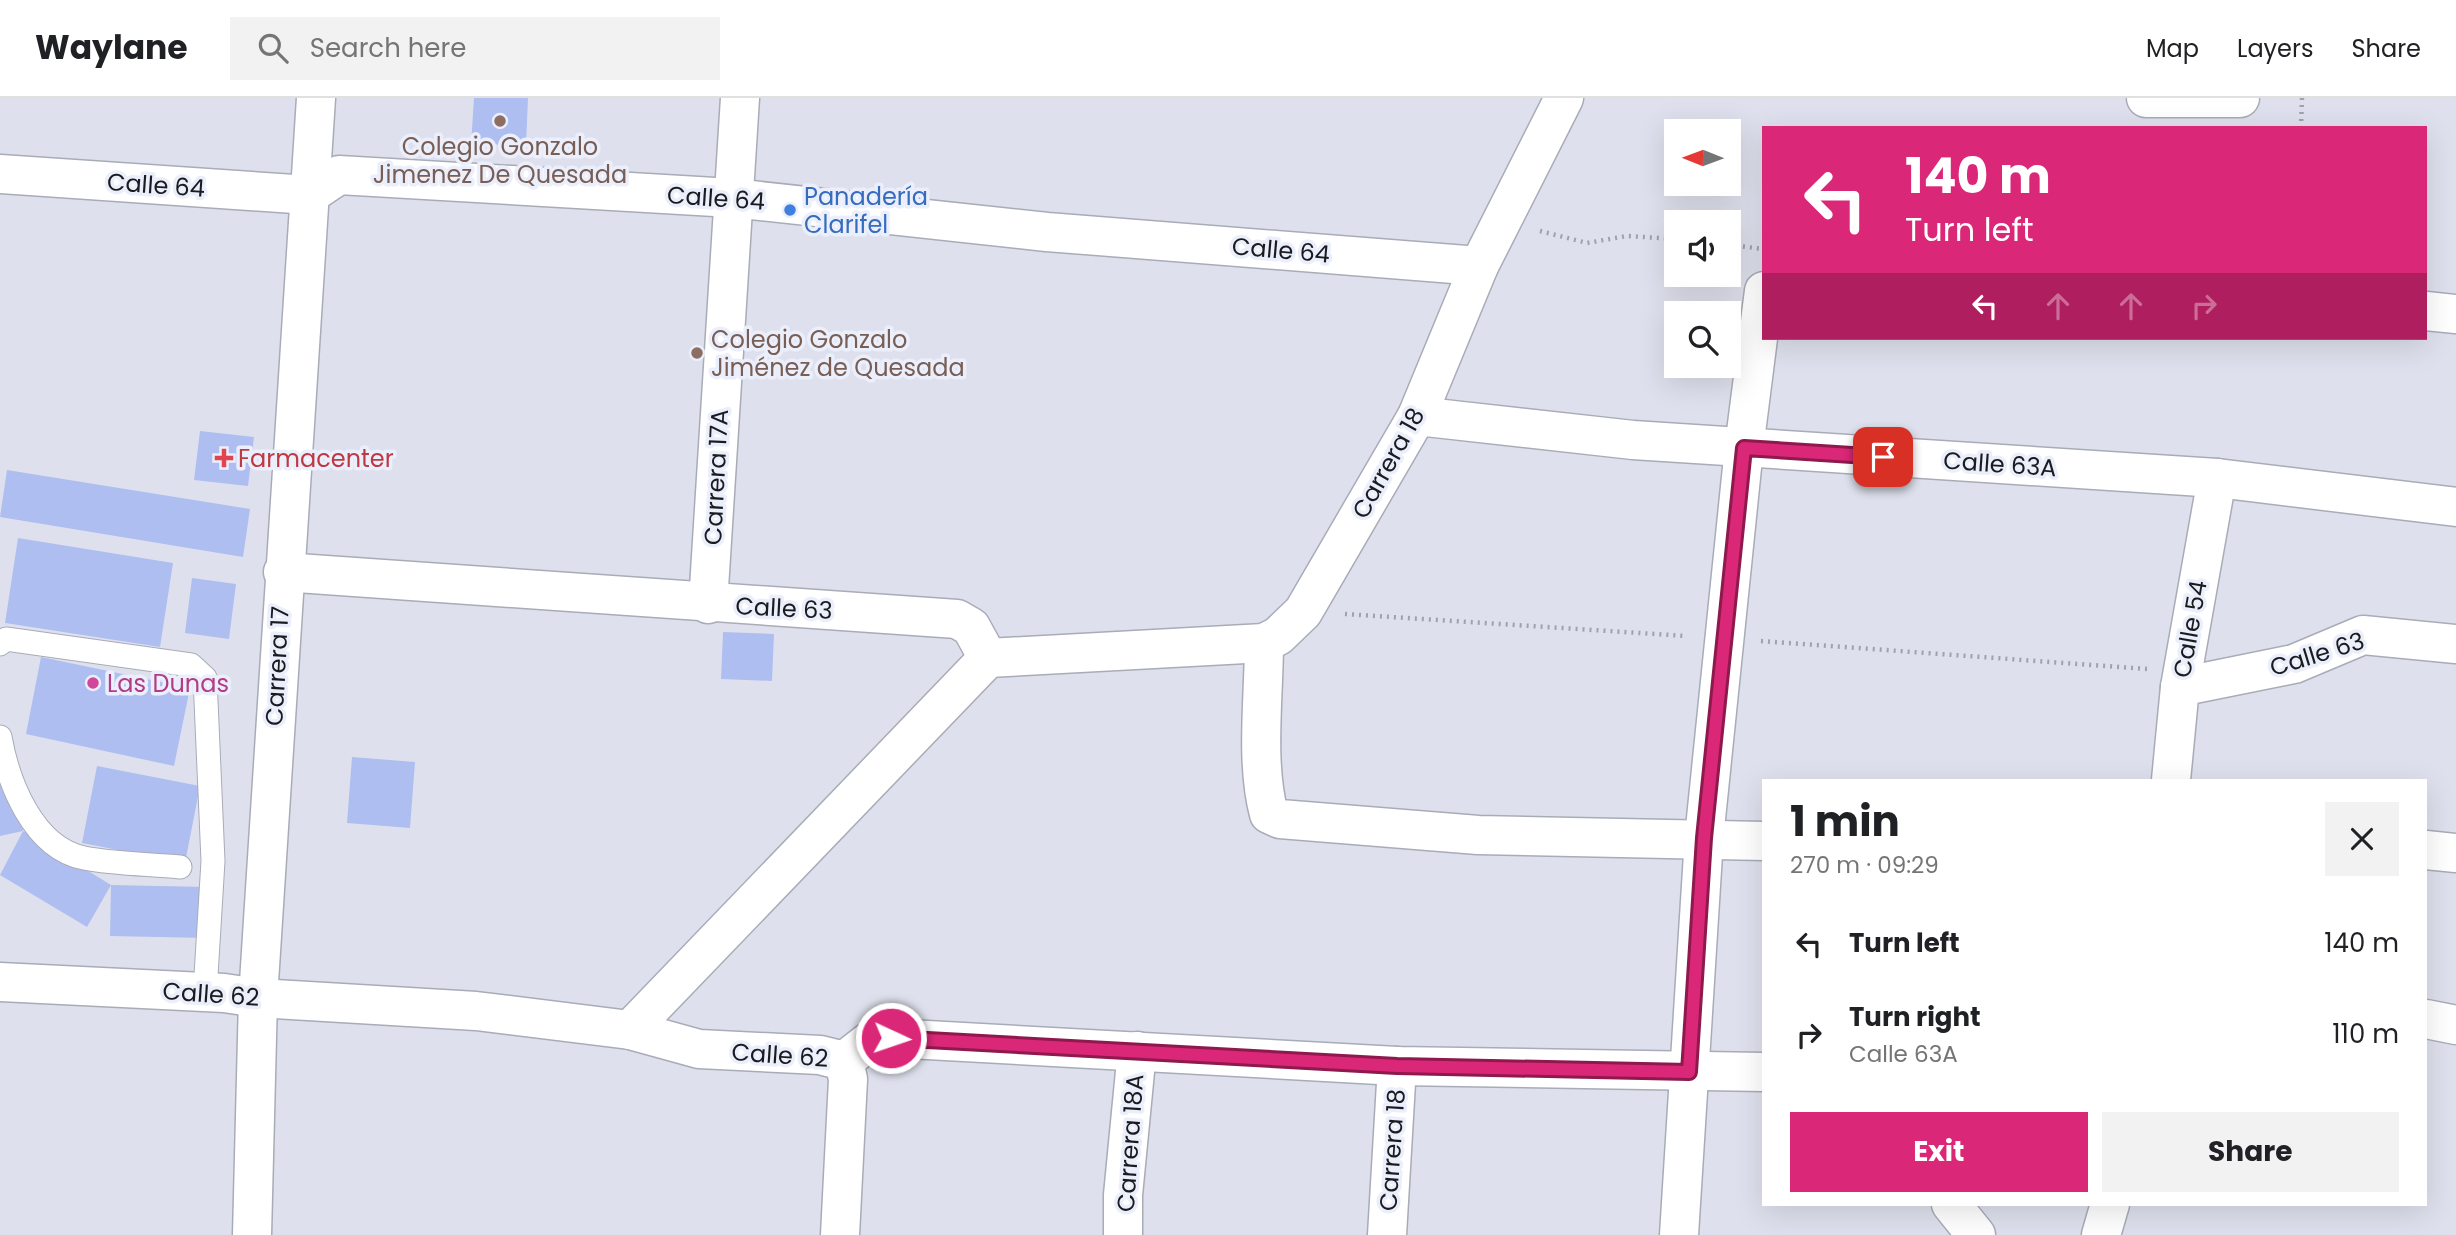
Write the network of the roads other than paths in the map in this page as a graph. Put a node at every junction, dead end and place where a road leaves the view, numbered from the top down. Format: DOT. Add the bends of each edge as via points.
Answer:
graph roads {
  1 [pos="316,98"];
  2 [pos="740,98"];
  3 [pos="1564,98"];
  4 [pos="2146,98"];
  5 [pos="2240,98"];
  6 [pos="0,174"];
  7 [pos="309,195"];
  8 [pos="732,198"];
  9 [pos="1479,266"];
  10 [pos="1762,307"];
  11 [pos="2427,311"];
  12 [pos="2456,314"];
  13 [pos="1417,416"];
  14 [pos="1744,448"];
  15 [pos="2217,478"];
  16 [pos="2456,508"];
  17 [pos="283,572"];
  18 [pos="708,604"];
  19 [pos="1264,643"];
  20 [pos="0,644"];
  21 [pos="2456,644"];
  22 [pos="988,657"];
  23 [pos="2179,687"];
  24 [pos="0,737"];
  25 [pos="2171,779"];
  26 [pos="1704,838"];
  27 [pos="1762,841"];
  28 [pos="2427,850"];
  29 [pos="2456,853"];
  30 [pos="180,867"];
  31 [pos="0,982"];
  32 [pos="205,992"];
  33 [pos="258,998"];
  34 [pos="2427,1019"];
  35 [pos="2456,1026"];
  36 [pos="630,1030"];
  37 [pos="1137,1051"];
  38 [pos="844,1060"];
  39 [pos="1397,1066"];
  40 [pos="1689,1072"];
  41 [pos="1762,1072"];
  42 [pos="1953,1206"];
  43 [pos="2109,1206"];
  44 [pos="252,1235"];
  45 [pos="840,1235"];
  46 [pos="1123,1235"];
  47 [pos="1387,1235"];
  48 [pos="1679,1235"];
  49 [pos="1976,1235"];
  50 [pos="2101,1235"];
  1 -- 7 [label="street, Carrera 17"];
  2 -- 8 [label="street, Carrera 17A"];
  3 -- 9 [label="street, Carrera 18"];
  4 -- 5 [label="street"];
  6 -- 7 [label="street, Calle 64"];
  7 -- 8 [label="street, Calle 64" via="339,175"];
  7 -- 17 [label="street, Carrera 17"];
  8 -- 9 [label="street, Calle 64" via="1047,232"];
  8 -- 18 [label="street, Carrera 17A"];
  9 -- 13 [label="street, Carrera 18"];
  10 -- 14 [label="street"];
  11 -- 12 [label="street"];
  13 -- 14 [label="street, Calle 63A"];
  13 -- 19 [label="street, Carrera 18" via="1303,612"];
  14 -- 15 [label="street, Calle 63A"];
  14 -- 26 [label="street"];
  15 -- 16 [label="street, Calle 63A"];
  15 -- 23 [label="street, Calle 54"];
  17 -- 18 [label="street, Calle 63"];
  17 -- 33 [label="street, Carrera 17"];
  18 -- 22 [label="street, Calle 63" via="957,619 971,627"];
  19 -- 22 [label="street"];
  19 -- 26 [label="street" via="1266,803 1269,814 1280,819 1478,835"];
  20 -- 32 [label="lane" via="6,639 191,665 205,678 213,861"];
  21 -- 23 [label="street, Calle 63" via="2363,635 2294,664"];
  22 -- 36 [label="street"];
  23 -- 25 [label="street, Calle 54"];
  24 -- 30 [label="lane" via="23,808 49,840 82,858"];
  26 -- 27 [label="street"];
  26 -- 40 [label="street"];
  28 -- 29 [label="street"];
  31 -- 32 [label="street, Calle 62"];
  32 -- 33 [label="street, Calle 62"];
  33 -- 36 [label="street, Calle 62" via="477,1011"];
  33 -- 44 [label="street, Carrera 17"];
  34 -- 35 [label="street"];
  36 -- 38 [label="street, Calle 62" via="699,1049"];
  37 -- 38 [label="street, Calle 62" via="891,1038 871,1040"];
  37 -- 39 [label="street, Calle 62"];
  37 -- 46 [label="street, Carrera 18A"];
  38 -- 45 [label="street" via="848,1079"];
  39 -- 40 [label="street, Calle 62"];
  39 -- 47 [label="street, Carrera 18"];
  40 -- 41 [label="street, Calle 62"];
  40 -- 48 [label="street"];
  42 -- 49 [label="street"];
  43 -- 50 [label="street"];
}
